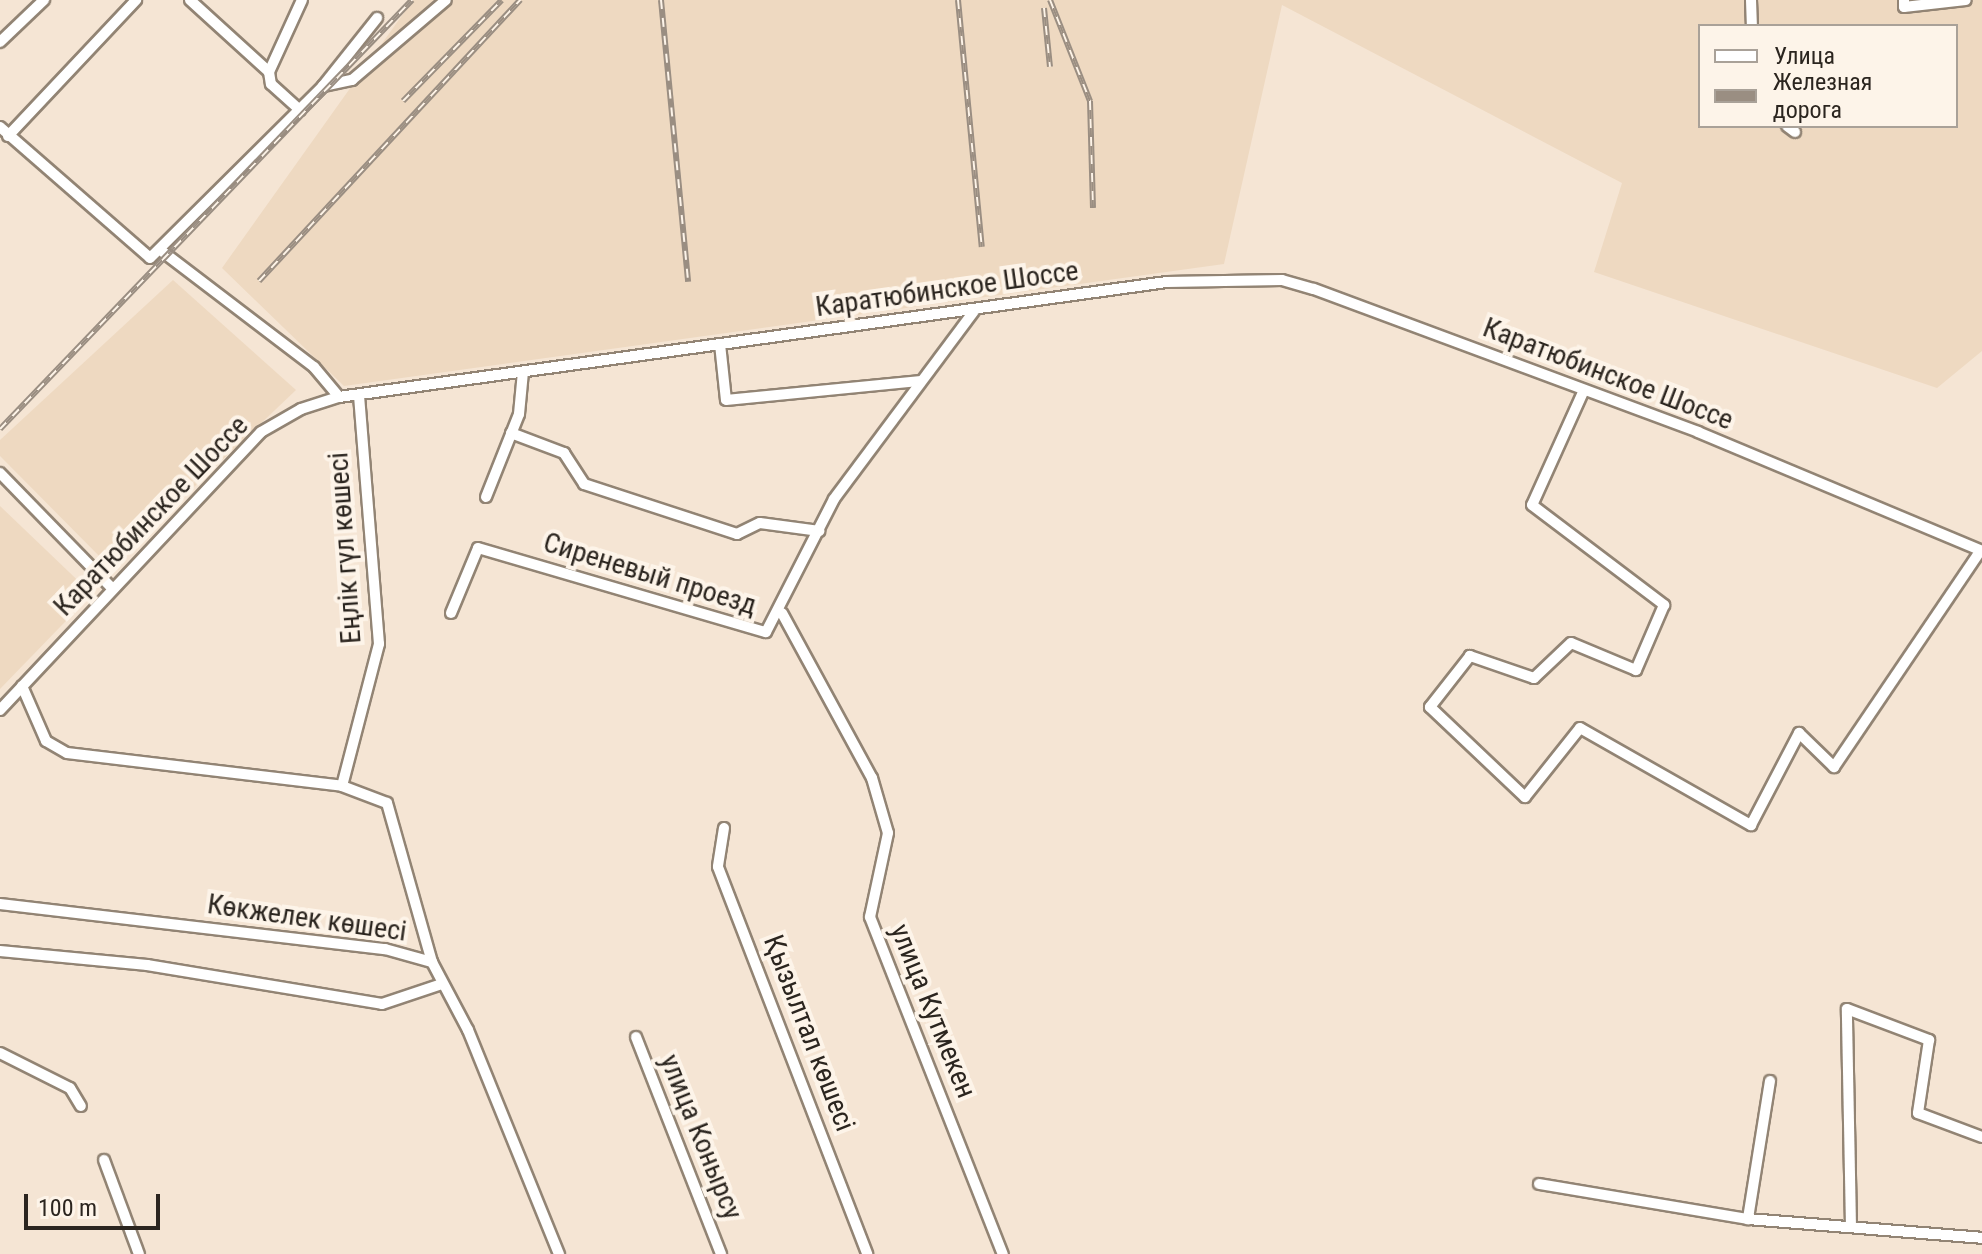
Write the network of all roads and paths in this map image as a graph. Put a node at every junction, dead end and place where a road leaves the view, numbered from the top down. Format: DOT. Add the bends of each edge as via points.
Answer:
graph roads {
  1 [pos="44,0"];
  2 [pos="136,0"];
  3 [pos="190,0"];
  4 [pos="302,0"];
  5 [pos="446,0"];
  6 [pos="1751,0"];
  7 [pos="1904,0"];
  8 [pos="1966,0"];
  9 [pos="377,18"];
  10 [pos="1752,24"];
  11 [pos="0,42"];
  12 [pos="269,72"];
  13 [pos="323,86"];
  14 [pos="300,110"];
  15 [pos="4,131"];
  16 [pos="163,252"];
  17 [pos="974,311"];
  18 [pos="720,344"];
  19 [pos="523,372"];
  20 [pos="921,381"];
  21 [pos="1584,390"];
  22 [pos="339,397"];
  23 [pos="359,398"];
  24 [pos="511,433"];
  25 [pos="0,473"];
  26 [pos="486,497"];
  27 [pos="819,531"];
  28 [pos="1981,551"];
  29 [pos="112,588"];
  30 [pos="451,613"];
  31 [pos="782,613"];
  32 [pos="22,686"];
  33 [pos="0,710"];
  34 [pos="342,786"];
  35 [pos="724,828"];
  36 [pos="0,904"];
  37 [pos="0,951"];
  38 [pos="432,962"];
  39 [pos="442,984"];
  40 [pos="636,1037"];
  41 [pos="0,1053"];
  42 [pos="1770,1081"];
  43 [pos="81,1106"];
  44 [pos="1982,1137"];
  45 [pos="104,1160"];
  46 [pos="1539,1184"];
  47 [pos="1748,1219"];
  48 [pos="1851,1227"];
  49 [pos="1982,1238"];
  50 [pos="139,1254"];
  51 [pos="559,1254"];
  52 [pos="721,1254"];
  53 [pos="867,1254"];
  54 [pos="1003,1254"];
  1 -- 11 [label="street"];
  2 -- 15 [label="street"];
  3 -- 12 [label="street"];
  4 -- 12 [label="street"];
  5 -- 13 [label="street" via="352,80"];
  6 -- 10 [label="street"];
  7 -- 8 [label="street" via="1904,7"];
  9 -- 13 [label="street"];
  12 -- 14 [label="street" via="271,84"];
  13 -- 14 [label="street"];
  14 -- 16 [label="street"];
  15 -- 16 [label="street" via="139,254"];
  16 -- 22 [label="street" via="314,367"];
  17 -- 18 [label="street, Каратюбинское Шоссе"];
  17 -- 20 [label="street, Сиреневый проезд"];
  17 -- 21 [label="street, Каратюбинское Шоссе" via="1167,282 1282,280"];
  18 -- 19 [label="street, Каратюбинское Шоссе"];
  18 -- 20 [label="street" via="726,400"];
  19 -- 23 [label="street, Каратюбинское Шоссе"];
  19 -- 24 [label="street"];
  20 -- 27 [label="street, Сиреневый проезд"];
  21 -- 28 [label="street, Каратюбинское Шоссе"];
  21 -- 28 [label="street" via="1532,505 1664,605 1636,670 1571,643 1534,678 1470,656 1430,707 1525,797 1580,728 1751,825 1799,733 1834,767"];
  22 -- 23 [label="street, Каратюбинское Шоссе"];
  22 -- 29 [label="street, Каратюбинское Шоссе" via="261,432"];
  23 -- 34 [label="street, Еңлік гүл көшесі" via="379,644"];
  24 -- 26 [label="street"];
  24 -- 27 [label="street" via="564,453 584,484 737,534 760,523"];
  25 -- 29 [label="street"];
  27 -- 31 [label="street, Сиреневый проезд"];
  29 -- 32 [label="street, Каратюбинское Шоссе"];
  30 -- 31 [label="street, Сиреневый проезд" via="478,548 760,634"];
  31 -- 54 [label="street, улица Кутмекен" via="872,778 888,833 870,917"];
  32 -- 33 [label="street, Каратюбинское Шоссе"];
  32 -- 34 [label="street" via="46,741 67,753"];
  34 -- 38 [label="street" via="387,803"];
  35 -- 53 [label="street, Қызылтал көшесі" via="718,867"];
  36 -- 38 [label="street, Көкжелек көшесі" via="385,949"];
  37 -- 39 [label="street" via="147,965 382,1004"];
  38 -- 39 [label="street, Көкжелек көшесі"];
  39 -- 51 [label="street, Көкжелек көшесі" via="468,1030"];
  40 -- 52 [label="street, улица Конырсу"];
  41 -- 43 [label="street" via="70,1088"];
  42 -- 47 [label="street"];
  44 -- 48 [label="street" via="1918,1113 1929,1040 1847,1009"];
  45 -- 50 [label="street"];
  46 -- 47 [label="street"];
  47 -- 48 [label="street"];
  48 -- 49 [label="street"];
}
